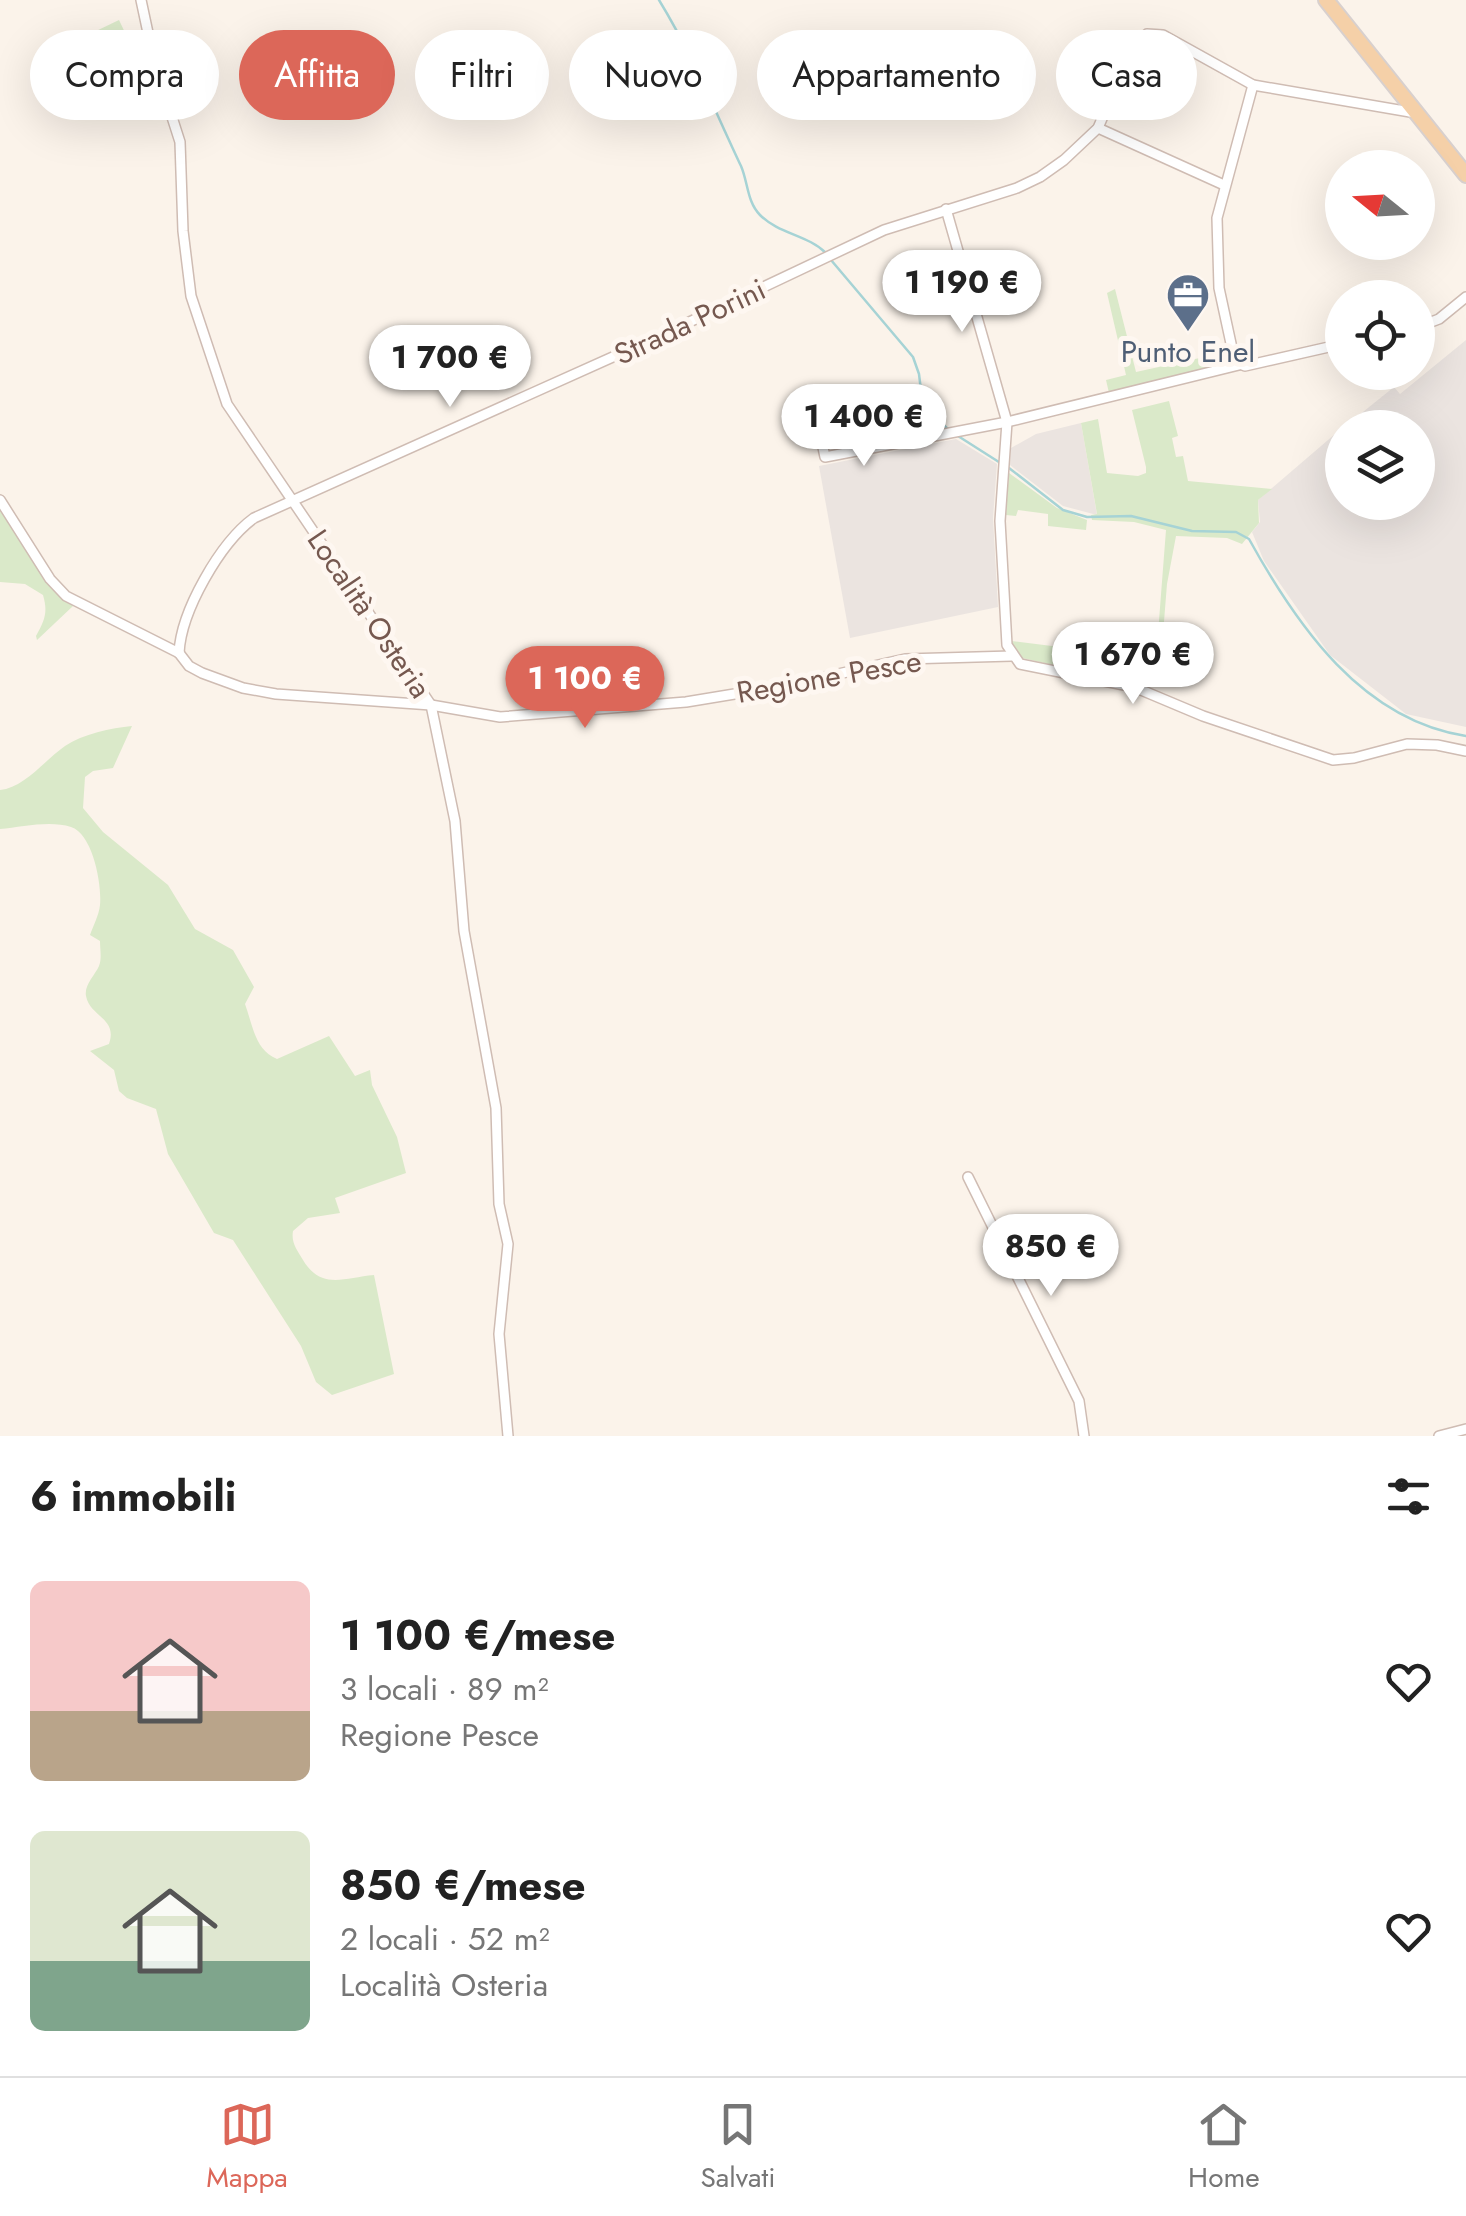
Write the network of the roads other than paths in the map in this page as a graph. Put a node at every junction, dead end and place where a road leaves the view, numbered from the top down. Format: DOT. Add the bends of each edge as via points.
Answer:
graph roads {
  1 [pos="141,0"];
  2 [pos="1326,0"];
  3 [pos="1254,86"];
  4 [pos="1416,113"];
  5 [pos="1098,128"];
  6 [pos="1466,175"];
  7 [pos="1224,185"];
  8 [pos="946,209"];
  9 [pos="1466,297"];
  10 [pos="1435,321"];
  11 [pos="1325,348"];
  12 [pos="1239,366"];
  13 [pos="1007,422"];
  14 [pos="821,438"];
  15 [pos="0,500"];
  16 [pos="294,502"];
  17 [pos="179,653"];
  18 [pos="1012,656"];
  19 [pos="432,704"];
  20 [pos="1466,750"];
  21 [pos="968,1177"];
  22 [pos="1466,1429"];
  23 [pos="508,1436"];
  24 [pos="1084,1436"];
  25 [pos="1439,1436"];
  1 -- 16 [label="street, Località Osteria" via="180,142 191,296 227,404"];
  2 -- 4 [label="main road"];
  3 -- 4 [label="street, Strada Porini"];
  3 -- 5 [label="street, Strada Porini" via="1163,35 1146,34 1134,46"];
  3 -- 7 [label="street"];
  4 -- 6 [label="main road"];
  5 -- 7 [label="street"];
  5 -- 8 [label="street, Strada Porini" via="1040,176"];
  7 -- 12 [label="street" via="1217,218 1220,288"];
  8 -- 13 [label="street"];
  8 -- 16 [label="street, Strada Porini" via="884,230"];
  9 -- 10 [label="street"];
  11 -- 12 [label="street"];
  12 -- 13 [label="street"];
  13 -- 14 [label="street" via="824,457"];
  13 -- 18 [label="street" via="1000,521 1006,645"];
  15 -- 17 [label="street" via="66,596"];
  16 -- 17 [label="street, Strada Porini" via="237,530 183,622"];
  16 -- 19 [label="street, Località Osteria"];
  17 -- 19 [label="street, Regione Pesce" via="189,666 242,688"];
  18 -- 19 [label="street, Regione Pesce" via="905,658 686,702 538,716 500,717"];
  18 -- 20 [label="street" via="1020,664 1159,696 1320,757 1354,758 1423,743"];
  19 -- 23 [label="street, Località Osteria" via="496,1108 499,1204 508,1244 499,1334"];
  21 -- 24 [label="street" via="1078,1401"];
  22 -- 25 [label="street"];
}
